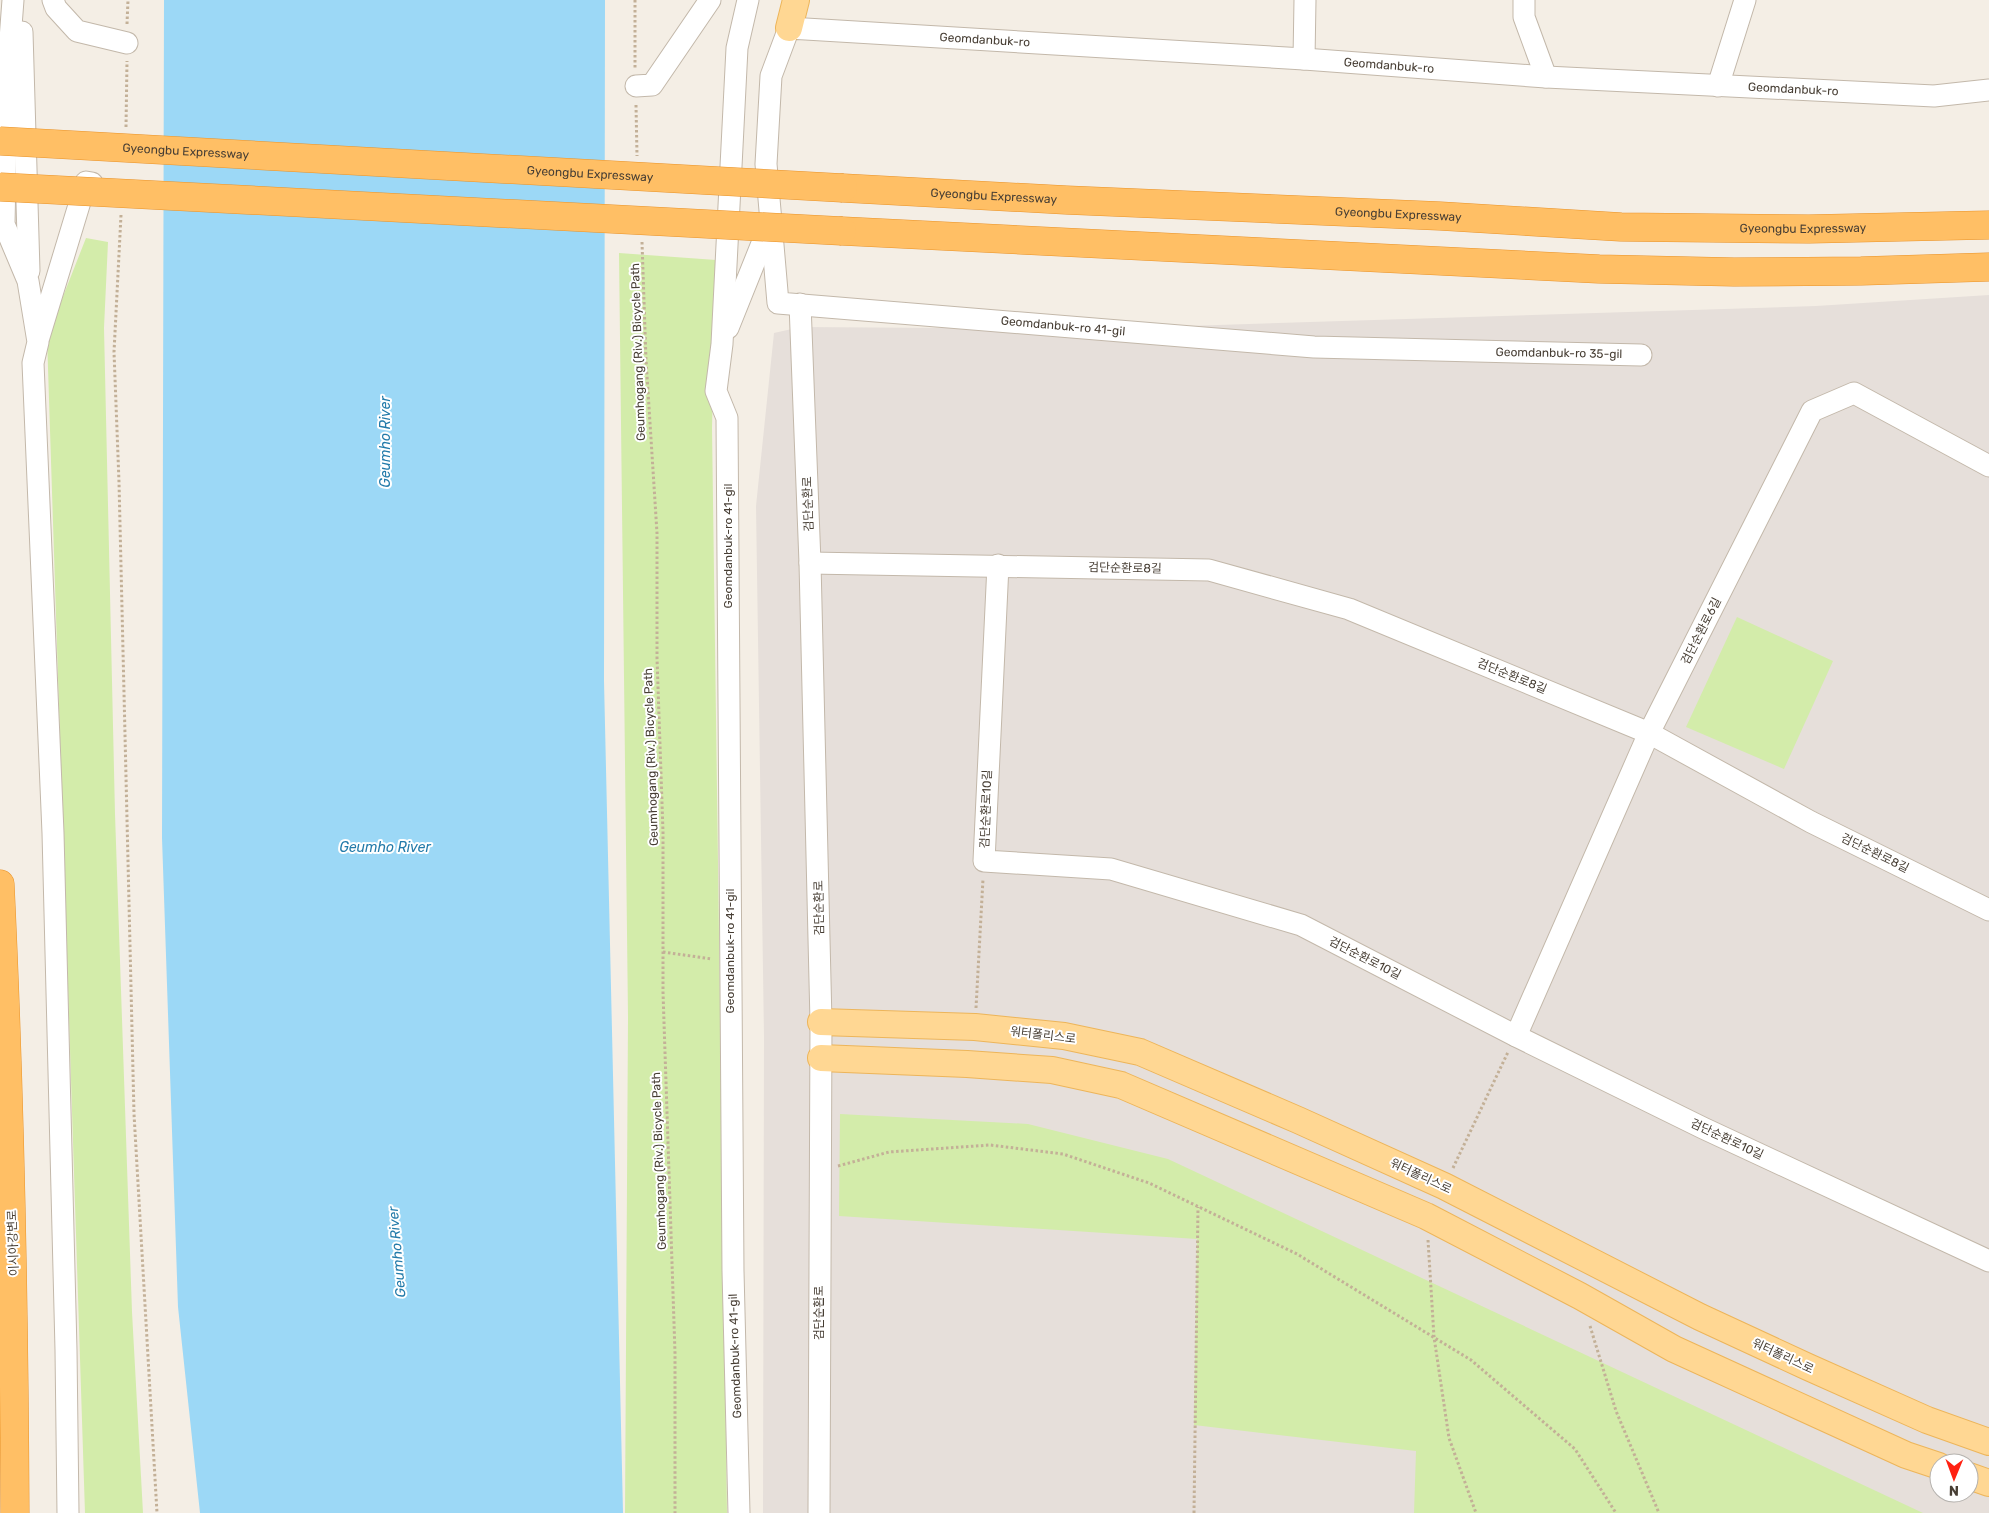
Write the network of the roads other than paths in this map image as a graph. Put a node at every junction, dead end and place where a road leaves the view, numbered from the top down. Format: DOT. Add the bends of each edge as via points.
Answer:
graph roads {
  1 [pos="14,0"];
  2 [pos="53,0"];
  3 [pos="710,0"];
  4 [pos="748,0"];
  5 [pos="796,0"];
  6 [pos="1305,0"];
  7 [pos="1524,0"];
  8 [pos="1745,0"];
  9 [pos="789,28"];
  10 [pos="127,43"];
  11 [pos="1304,59"];
  12 [pos="1546,77"];
  13 [pos="636,86"];
  14 [pos="1718,86"];
  15 [pos="1989,90"];
  16 [pos="0,141"];
  17 [pos="123,183"];
  18 [pos="0,187"];
  19 [pos="771,221"];
  20 [pos="1989,225"];
  21 [pos="1989,267"];
  22 [pos="800,304"];
  23 [pos="38,342"];
  24 [pos="722,344"];
  25 [pos="1477,352"];
  26 [pos="1641,355"];
  27 [pos="1989,466"];
  28 [pos="810,563"];
  29 [pos="998,565"];
  30 [pos="1649,733"];
  31 [pos="0,884"];
  32 [pos="1989,910"];
  33 [pos="3,995"];
  34 [pos="821,1022"];
  35 [pos="1516,1036"];
  36 [pos="3,1040"];
  37 [pos="821,1058"];
  38 [pos="1989,1261"];
  39 [pos="1989,1442"];
  40 [pos="1929,1463"];
  41 [pos="15,1513"];
  42 [pos="68,1513"];
  43 [pos="739,1513"];
  44 [pos="819,1513"];
  1 -- 23 [label="street" via="7,79 4,224 28,281"];
  2 -- 10 [label="street" via="56,8 77,31"];
  3 -- 13 [label="street" via="652,84"];
  4 -- 24 [label="street" via="737,48"];
  5 -- 9 [label="main road"];
  6 -- 11 [label="street"];
  7 -- 12 [label="street" via="1524,17"];
  8 -- 14 [label="street"];
  9 -- 11 [label="street, Geomdanbuk-ro"];
  9 -- 19 [label="street, Geomdanbuk-ro 41-gil" via="771,76 766,164"];
  11 -- 12 [label="street, Geomdanbuk-ro"];
  12 -- 14 [label="street, Geomdanbuk-ro"];
  14 -- 15 [label="street, Geomdanbuk-ro" via="1934,96"];
  16 -- 20 [label="highway, Gyeongbu Expressway, bridge" via="1066,200 1622,226 1810,229"];
  17 -- 23 [label="street" via="86,182"];
  18 -- 21 [label="highway, bridge" via="1599,269 1734,272"];
  19 -- 22 [label="street, Geomdanbuk-ro 41-gil" via="778,303"];
  19 -- 24 [label="street"];
  22 -- 25 [label="street, Geomdanbuk-ro 41-gil" via="1314,347"];
  22 -- 28 [label="street, 검단순환로"];
  23 -- 42 [label="street" via="33,363 53,833"];
  24 -- 43 [label="street, Geomdanbuk-ro 41-gil" via="716,391 727,418 733,1271"];
  25 -- 26 [label="street, Geomdanbuk-ro 35-gil"];
  27 -- 30 [label="street, 검단순환로6길" via="1854,393 1812,411"];
  28 -- 29 [label="street, 검단순환로8길"];
  28 -- 34 [label="street, 검단순환로"];
  29 -- 30 [label="street, 검단순환로8길" via="1209,570 1349,609"];
  29 -- 35 [label="street, 검단순환로10길" via="984,861 1111,869 1301,925"];
  30 -- 32 [label="street, 검단순환로8길" via="1811,822"];
  30 -- 35 [label="street, 검단순환로6길"];
  31 -- 33 [label="highway, 이시아강변로"];
  33 -- 36 [label="highway, 이시아강변로"];
  34 -- 37 [label="street, 검단순환로"];
  34 -- 39 [label="main road, 워터폴리스로" via="975,1027 1064,1036 1140,1052 1444,1186 1709,1322 1927,1420"];
  35 -- 38 [label="street, 검단순환로10길" via="1703,1128"];
  36 -- 41 [label="highway, 이시아강변로" via="14,1308"];
  37 -- 40 [label="main road" via="1052,1070 1120,1085 1426,1216 1683,1353"];
  37 -- 44 [label="street, 검단순환로"];
}
